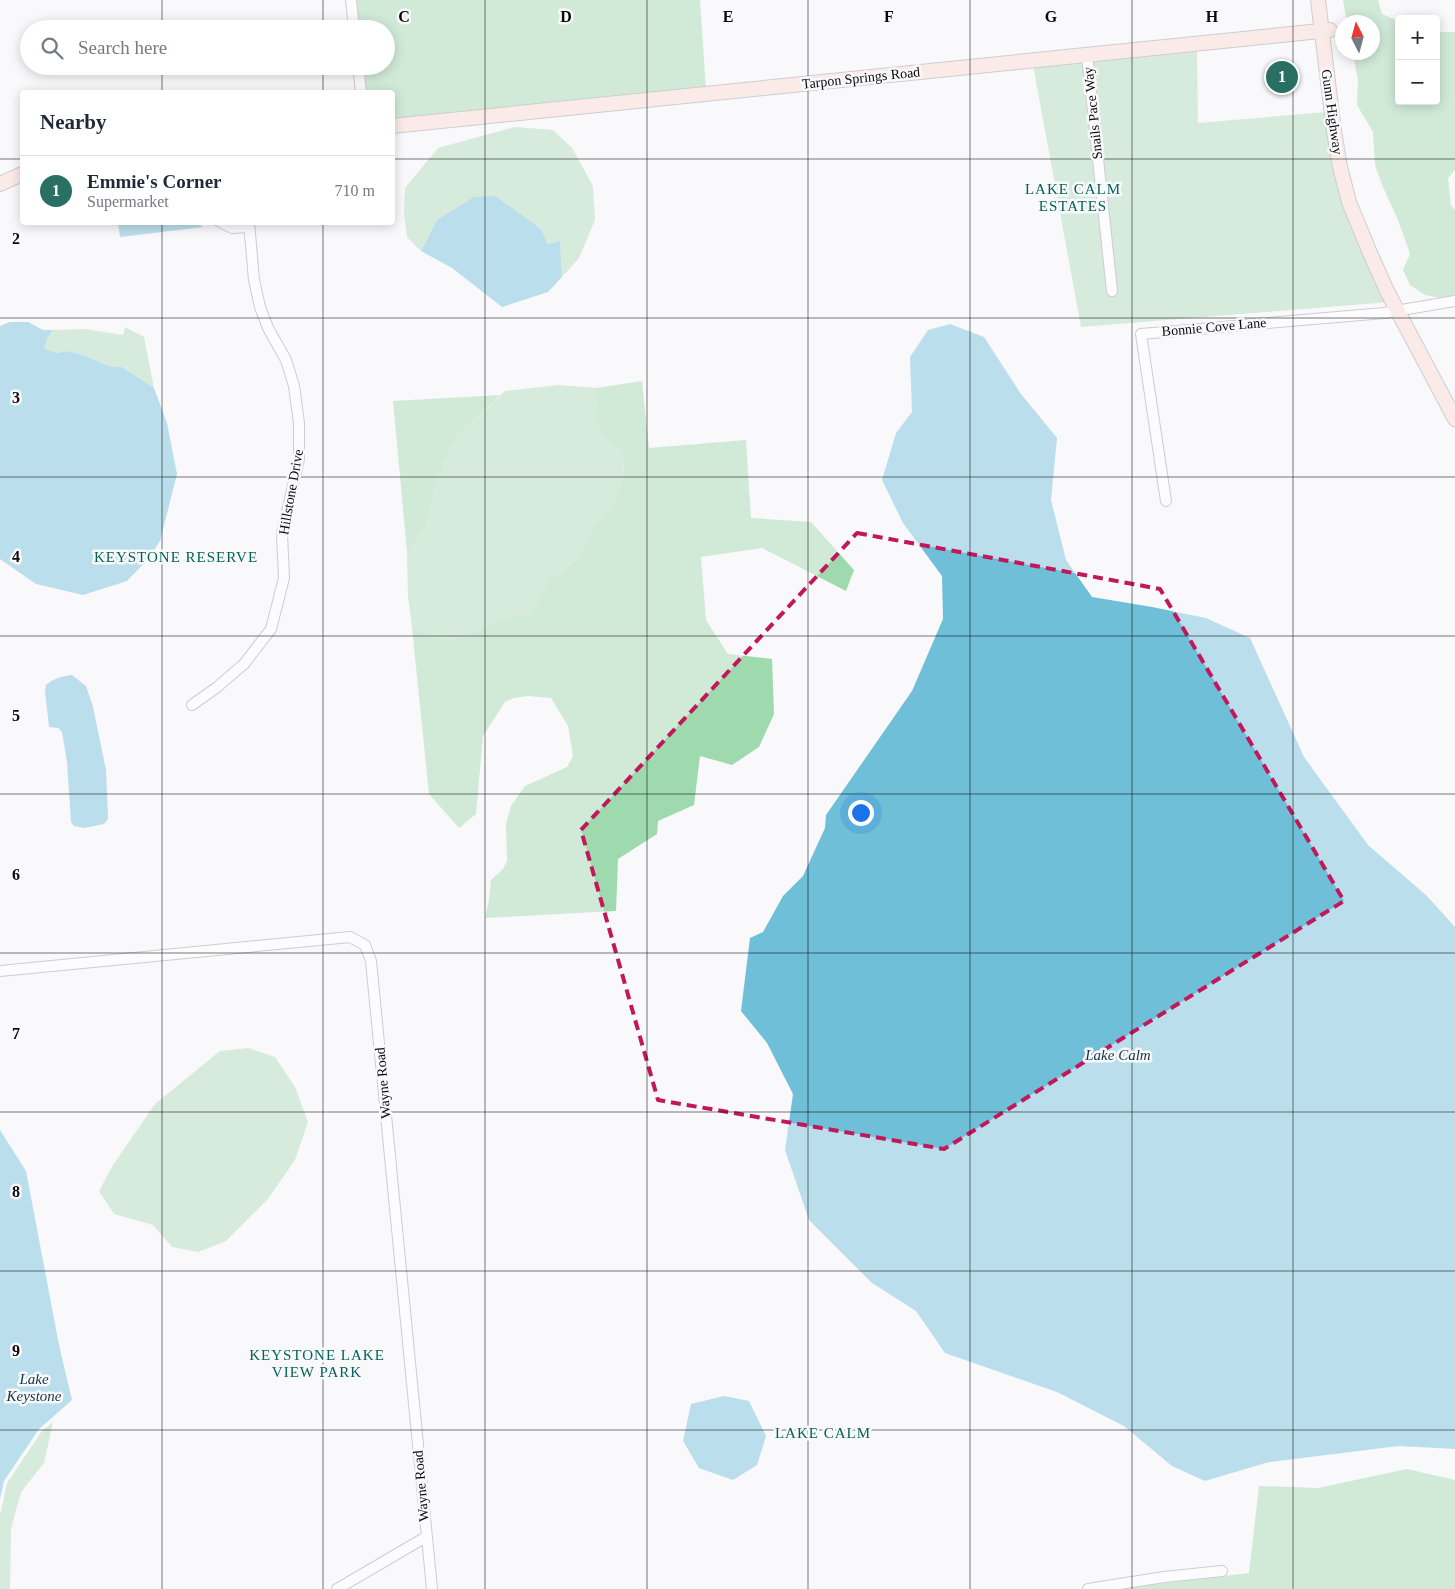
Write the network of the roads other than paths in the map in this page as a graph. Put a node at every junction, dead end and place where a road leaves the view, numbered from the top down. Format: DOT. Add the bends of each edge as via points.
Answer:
graph roads {
  1 [pos="351,0"];
  2 [pos="1318,0"];
  3 [pos="1326,0"];
  4 [pos="353,20"];
  5 [pos="1326,30"];
  6 [pos="1087,55"];
  7 [pos="359,75"];
  8 [pos="361,90"];
  9 [pos="395,126"];
  10 [pos="20,175"];
  11 [pos="0,184"];
  12 [pos="226,225"];
  13 [pos="249,225"];
  14 [pos="1112,291"];
  15 [pos="1455,301"];
  16 [pos="1398,311"];
  17 [pos="1455,419"];
  18 [pos="1166,501"];
  19 [pos="192,705"];
  20 [pos="0,971"];
  21 [pos="426,1537"];
  22 [pos="1222,1571"];
  23 [pos="337,1589"];
  24 [pos="432,1589"];
  25 [pos="1088,1589"];
  1 -- 4 [label="street"];
  2 -- 5 [label="main road, Gunn Highway"];
  3 -- 5 [label="main road, Gunn Highway"];
  5 -- 6 [label="main road, Tarpon Springs Road"];
  5 -- 16 [label="main road, Gunn Highway" via="1358,221"];
  6 -- 9 [label="main road, Tarpon Springs Road"];
  6 -- 14 [label="street, Snails Pace Way"];
  7 -- 8 [label="street"];
  10 -- 11 [label="main road"];
  12 -- 13 [label="street" via="232,228"];
  13 -- 19 [label="street, Hillstone Drive" via="260,307 286,360 294,386 299,459 282,534 284,578 271,629 244,664"];
  15 -- 16 [label="street, Bonnie Cove Lane"];
  16 -- 17 [label="main road, Gunn Highway"];
  16 -- 18 [label="street, Bonnie Cove Lane" via="1141,334"];
  20 -- 21 [label="street, Wayne Road" via="350,937 365,945 371,962"];
  21 -- 23 [label="street"];
  21 -- 24 [label="street, Wayne Road"];
  22 -- 25 [label="street"];
}
